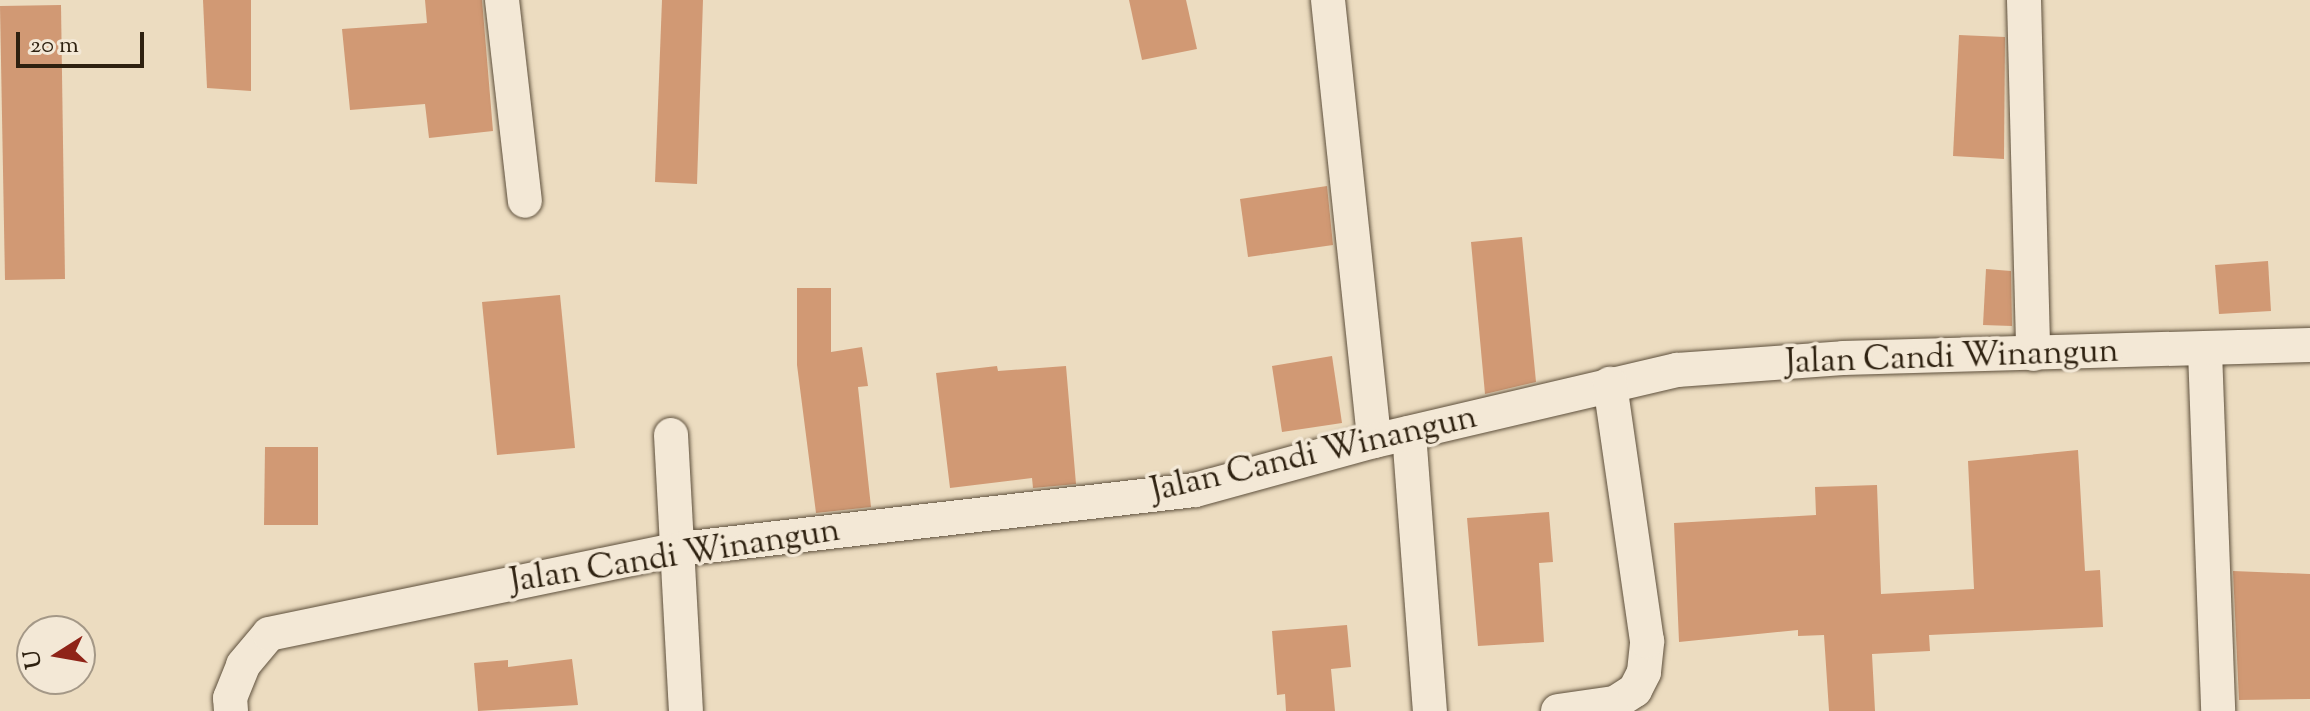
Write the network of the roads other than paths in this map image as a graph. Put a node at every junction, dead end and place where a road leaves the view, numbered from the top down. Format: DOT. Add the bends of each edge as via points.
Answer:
graph roads {
  1 [pos="502,0"];
  2 [pos="1328,0"];
  3 [pos="2024,0"];
  4 [pos="525,201"];
  5 [pos="2310,345"];
  6 [pos="2205,351"];
  7 [pos="2033,354"];
  8 [pos="1610,384"];
  9 [pos="1409,433"];
  10 [pos="671,435"];
  11 [pos="1374,441"];
  12 [pos="681,549"];
  13 [pos="231,711"];
  14 [pos="686,711"];
  15 [pos="1430,711"];
  16 [pos="1558,711"];
  17 [pos="2218,711"];
  1 -- 4 [label="street"];
  2 -- 11 [label="street"];
  3 -- 7 [label="street"];
  5 -- 6 [label="street, Jalan Candi Winangun"];
  6 -- 7 [label="street, Jalan Candi Winangun"];
  6 -- 17 [label="street"];
  7 -- 8 [label="street, Jalan Candi Winangun" via="1828,359 1677,370"];
  8 -- 9 [label="street, Jalan Candi Winangun"];
  8 -- 16 [label="street" via="1647,641 1644,672 1635,690 1615,703"];
  9 -- 11 [label="street, Jalan Candi Winangun"];
  9 -- 15 [label="street"];
  10 -- 12 [label="street"];
  11 -- 12 [label="street, Jalan Candi Winangun" via="1195,490"];
  12 -- 13 [label="street, Jalan Candi Winangun" via="269,634 243,665 230,698"];
  12 -- 14 [label="street"];
}
